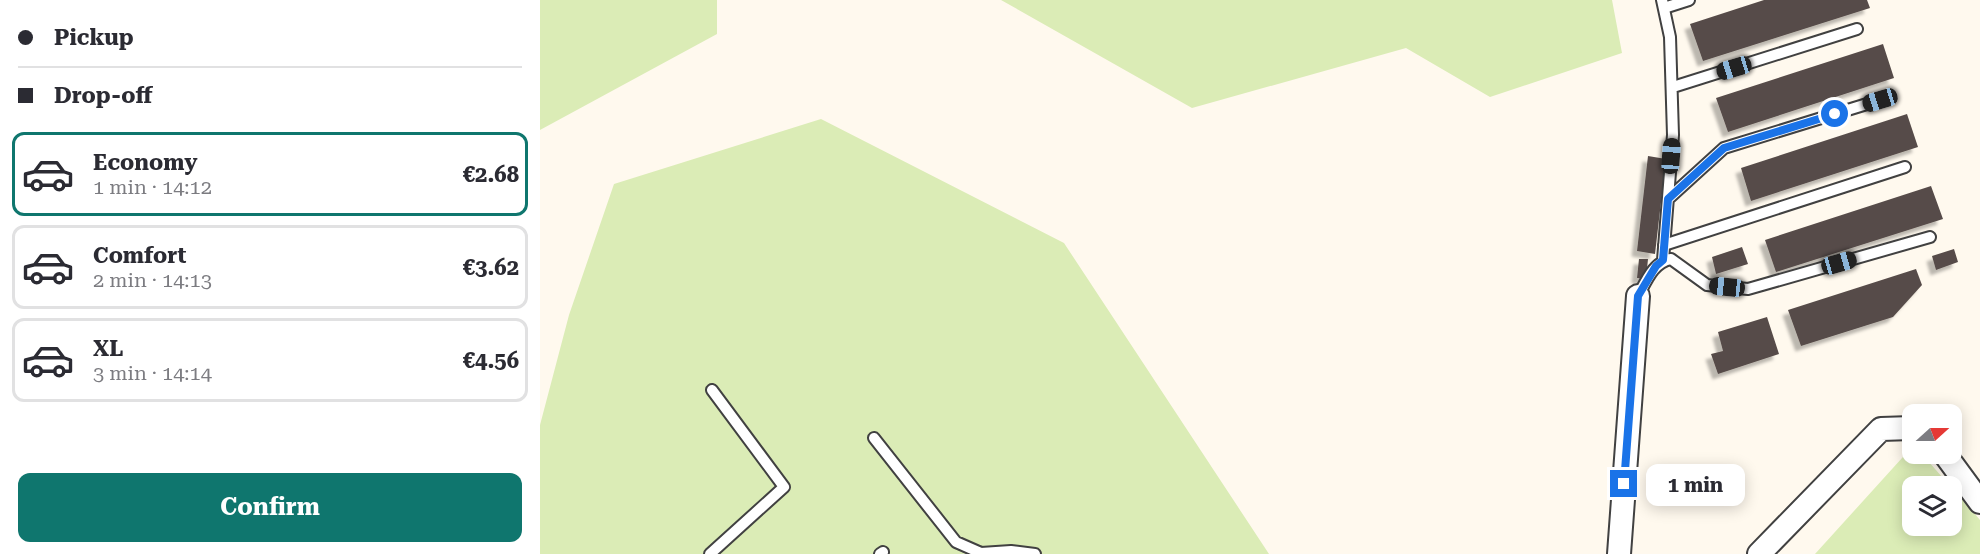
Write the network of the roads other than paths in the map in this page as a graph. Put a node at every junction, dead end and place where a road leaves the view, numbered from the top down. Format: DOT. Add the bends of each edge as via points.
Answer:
graph roads {
  1 [pos="1689,0"];
  2 [pos="1663,4"];
  3 [pos="1857,29"];
  4 [pos="1673,87"];
  5 [pos="1880,100"];
  6 [pos="1905,167"];
  7 [pos="1668,199"];
  8 [pos="1930,237"];
  9 [pos="1664,245"];
  10 [pos="1663,260"];
  11 [pos="1638,296"];
  12 [pos="712,390"];
  13 [pos="1902,428"];
  14 [pos="873,438"];
  15 [pos="1952,464"];
  16 [pos="1980,502"];
  17 [pos="710,554"];
  18 [pos="1035,554"];
  19 [pos="1619,554"];
  20 [pos="1760,554"];
  1 -- 2 [label="lane"];
  2 -- 4 [label="lane" via="1670,37"];
  3 -- 4 [label="lane"];
  4 -- 7 [label="lane"];
  5 -- 7 [label="lane" via="1724,148"];
  6 -- 9 [label="lane"];
  7 -- 9 [label="lane"];
  8 -- 10 [label="lane" via="1748,289 1707,285 1671,259"];
  9 -- 10 [label="lane"];
  10 -- 11 [label="lane"];
  11 -- 19 [label="street"];
  12 -- 17 [label="lane" via="784,487"];
  13 -- 20 [label="street" via="1881,429"];
  14 -- 18 [label="lane" via="956,542 981,553"];
  15 -- 16 [label="street"];
}
